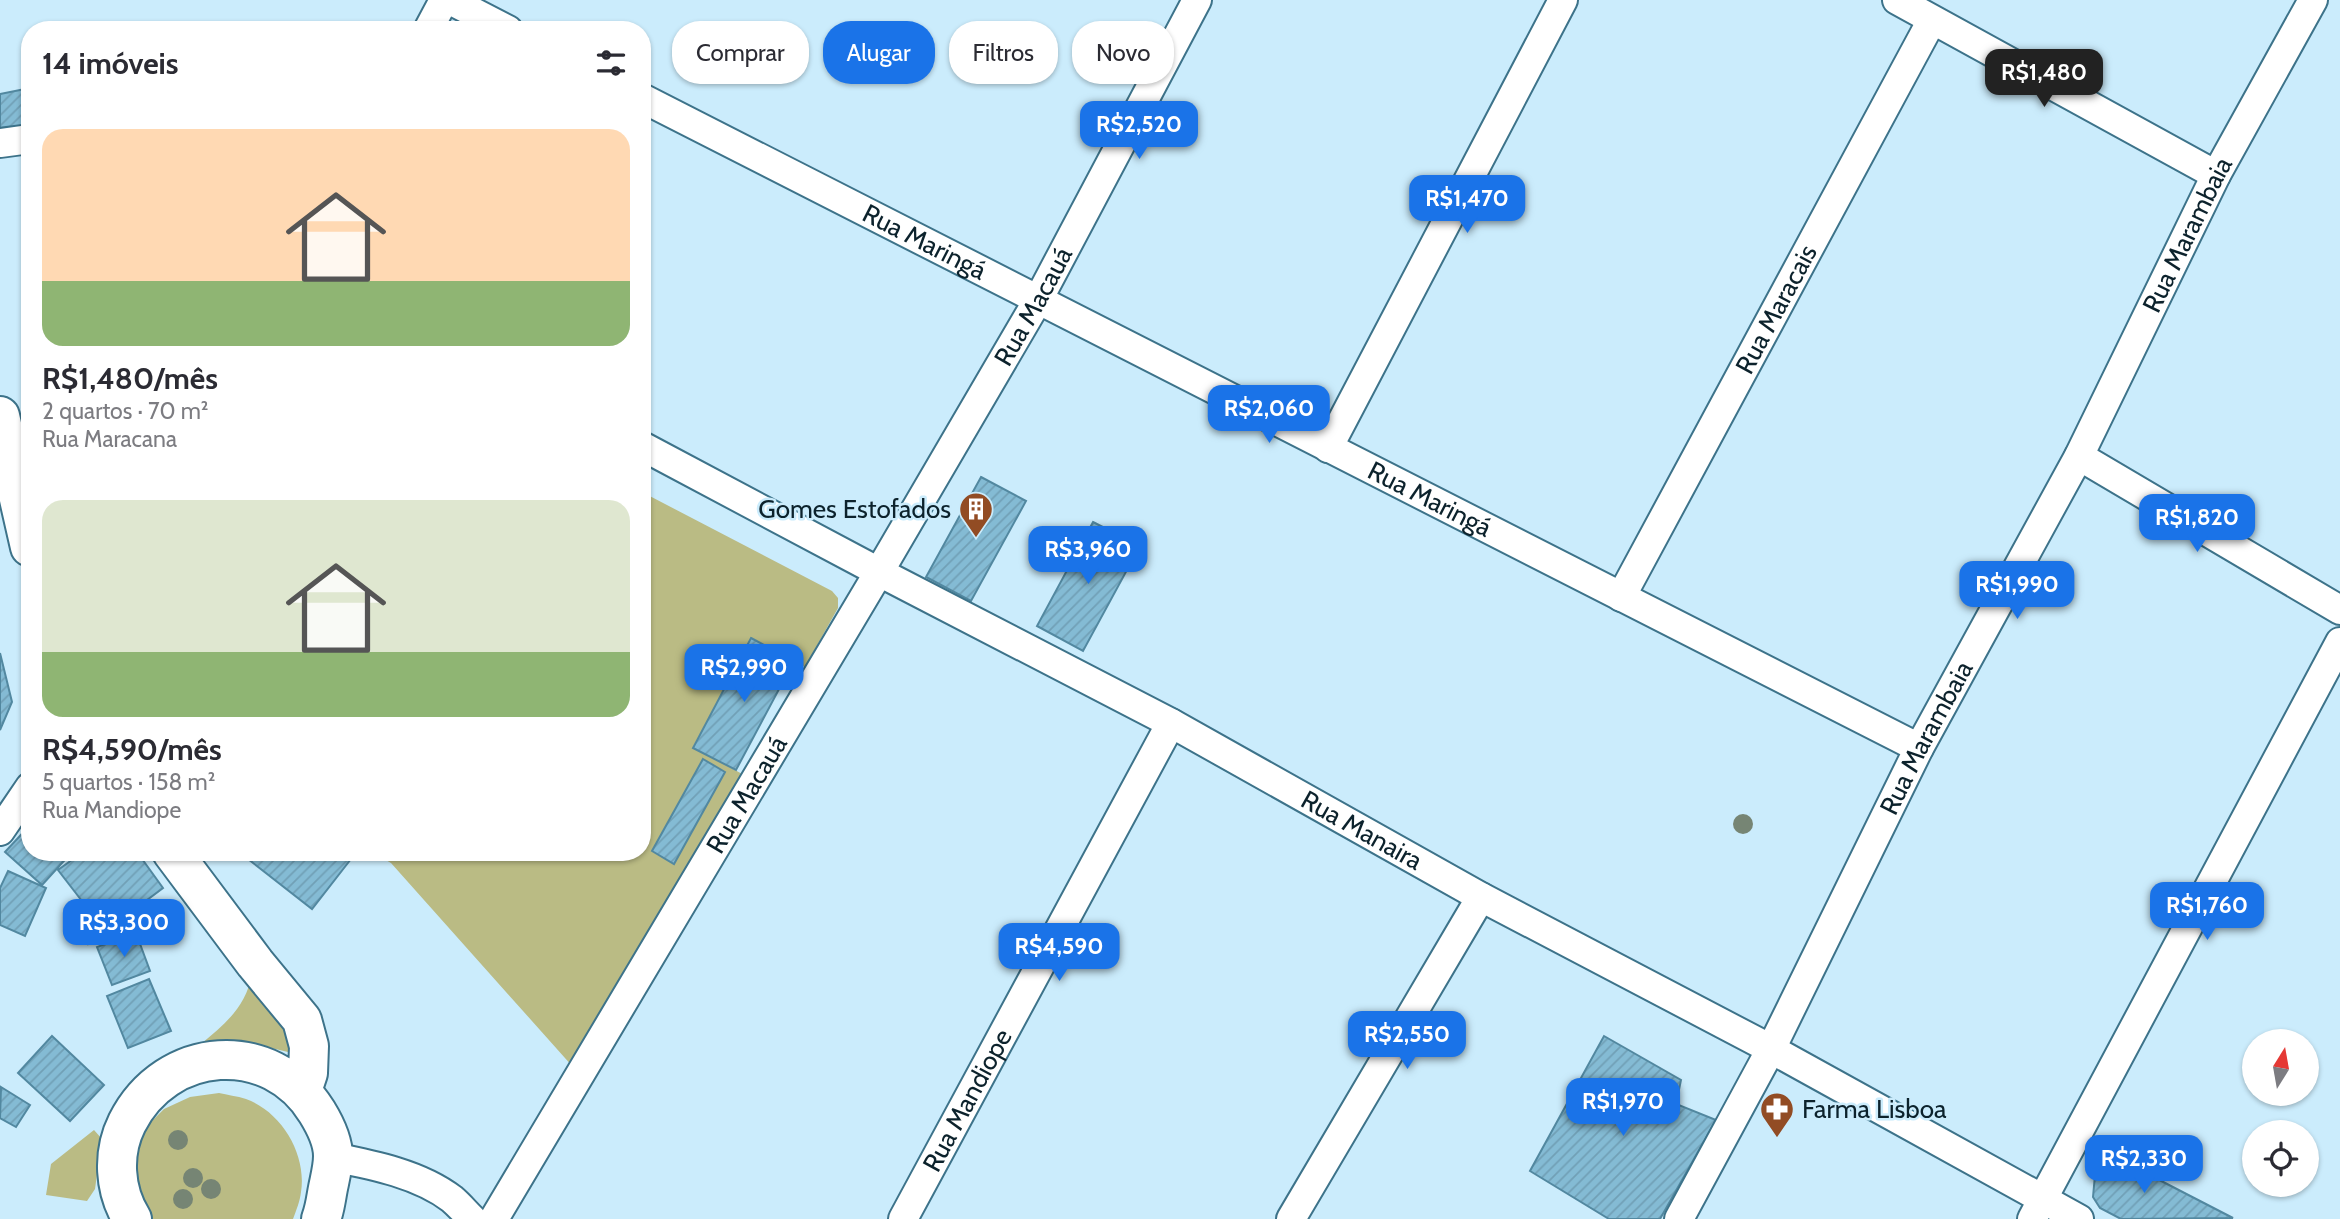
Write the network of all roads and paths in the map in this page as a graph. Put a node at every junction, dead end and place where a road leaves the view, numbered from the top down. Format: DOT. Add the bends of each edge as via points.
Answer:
graph roads {
  1 [pos="444,0"];
  2 [pos="450,0"];
  3 [pos="1563,0"];
  4 [pos="1897,0"];
  5 [pos="2314,0"];
  6 [pos="1192,2"];
  7 [pos="1932,20"];
  8 [pos="433,21"];
  9 [pos="491,21"];
  10 [pos="651,103"];
  11 [pos="21,140"];
  12 [pos="0,143"];
  13 [pos="2216,175"];
  14 [pos="1038,300"];
  15 [pos="0,416"];
  16 [pos="1328,448"];
  17 [pos="651,451"];
  18 [pos="2080,456"];
  19 [pos="21,508"];
  20 [pos="879,572"];
  21 [pos="1621,597"];
  22 [pos="2340,610"];
  23 [pos="2340,642"];
  24 [pos="1171,723"];
  25 [pos="1919,748"];
  26 [pos="21,800"];
  27 [pos="0,831"];
  28 [pos="179,861"];
  29 [pos="1481,897"];
  30 [pos="1771,1049"];
  31 [pos="302,1091"];
  32 [pos="333,1157"];
  33 [pos="2037,1209"];
  34 [pos="321,1217"];
  35 [pos="132,1219"];
  36 [pos="471,1219"];
  37 [pos="494,1219"];
  38 [pos="903,1219"];
  39 [pos="1291,1219"];
  40 [pos="1679,1219"];
  41 [pos="2079,1219"];
  1 -- 8 [label="street"];
  2 -- 9 [label="street"];
  3 -- 16 [label="street"];
  4 -- 7 [label="street"];
  5 -- 13 [label="street, Rua Marambaia"];
  6 -- 14 [label="street, Rua Macauá"];
  7 -- 13 [label="street"];
  7 -- 21 [label="street, Rua Maracais"];
  10 -- 14 [label="street, Rua Maringá"];
  11 -- 12 [label="street"];
  13 -- 18 [label="street, Rua Marambaia"];
  14 -- 16 [label="street, Rua Maringá"];
  14 -- 20 [label="street, Rua Macauá"];
  15 -- 19 [label="main road"];
  16 -- 21 [label="street, Rua Maringá"];
  17 -- 20 [label="street, Rua Manaira"];
  18 -- 22 [label="street"];
  18 -- 25 [label="street, Rua Marambaia"];
  20 -- 24 [label="street, Rua Manaira"];
  20 -- 37 [label="street, Rua Macauá"];
  21 -- 25 [label="street, Rua Maringá"];
  23 -- 33 [label="street"];
  24 -- 29 [label="street, Rua Manaira"];
  24 -- 38 [label="street, Rua Mandiope"];
  25 -- 30 [label="street, Rua Marambaia"];
  26 -- 27 [label="street"];
  28 -- 31 [label="main road" via="302,1020 310,1046"];
  29 -- 30 [label="street, Rua Manaira"];
  29 -- 39 [label="street"];
  30 -- 33 [label="street, Rua Manaira"];
  30 -- 40 [label="street, Rua Marambaia"];
  31 -- 32 [label="main road" via="324,1124"];
  31 -- 35 [label="main road" via="263,1066 228,1059 193,1064 161,1079 136,1104 121,1136 116,1171"];
  32 -- 34 [label="main road"];
  32 -- 36 [label="street" via="427,1183 454,1200"];
  33 -- 41 [label="street, Rua Manaira"];
}
